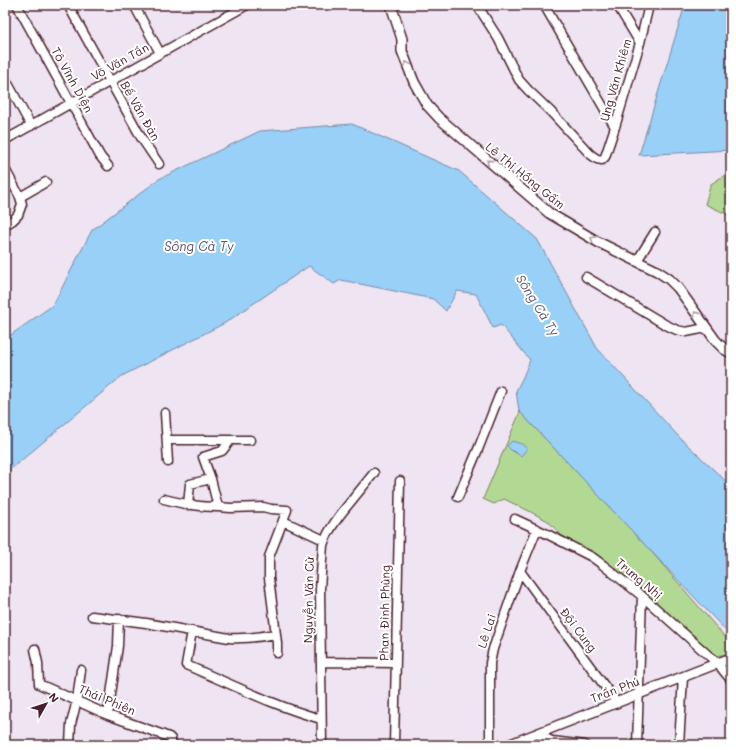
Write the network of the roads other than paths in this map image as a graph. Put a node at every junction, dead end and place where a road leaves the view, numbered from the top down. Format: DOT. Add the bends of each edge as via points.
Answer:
graph roads {
  1 [pos="17,5"];
  2 [pos="68,5"];
  3 [pos="134,5"];
  4 [pos="247,5"];
  5 [pos="391,5"];
  6 [pos="477,5"];
  7 [pos="544,5"];
  8 [pos="617,5"];
  9 [pos="649,5"];
  10 [pos="640,43"];
  11 [pos="160,53"];
  12 [pos="5,78"];
  13 [pos="110,82"];
  14 [pos="71,103"];
  15 [pos="31,126"];
  16 [pos="615,127"];
  17 [pos="5,140"];
  18 [pos="159,164"];
  19 [pos="108,166"];
  20 [pos="5,169"];
  21 [pos="46,182"];
  22 [pos="21,201"];
  23 [pos="5,225"];
  24 [pos="655,232"];
  25 [pos="637,261"];
  26 [pos="586,277"];
  27 [pos="706,328"];
  28 [pos="731,353"];
  29 [pos="501,391"];
  30 [pos="165,413"];
  31 [pos="167,440"];
  32 [pos="230,440"];
  33 [pos="250,440"];
  34 [pos="168,462"];
  35 [pos="374,473"];
  36 [pos="211,479"];
  37 [pos="400,481"];
  38 [pos="458,497"];
  39 [pos="164,499"];
  40 [pos="188,505"];
  41 [pos="218,507"];
  42 [pos="515,519"];
  43 [pos="283,521"];
  44 [pos="536,529"];
  45 [pos="324,540"];
  46 [pos="520,572"];
  47 [pos="642,596"];
  48 [pos="92,616"];
  49 [pos="119,619"];
  50 [pos="192,631"];
  51 [pos="276,634"];
  52 [pos="35,649"];
  53 [pos="277,653"];
  54 [pos="731,658"];
  55 [pos="321,662"];
  56 [pos="396,663"];
  57 [pos="717,664"];
  58 [pos="81,670"];
  59 [pos="683,677"];
  60 [pos="731,680"];
  61 [pos="638,694"];
  62 [pos="77,700"];
  63 [pos="617,703"];
  64 [pos="108,715"];
  65 [pos="321,719"];
  66 [pos="537,734"];
  67 [pos="551,743"];
  68 [pos="70,745"];
  69 [pos="171,745"];
  70 [pos="322,745"];
  71 [pos="394,745"];
  72 [pos="490,745"];
  73 [pos="508,745"];
  74 [pos="586,745"];
  75 [pos="637,745"];
  76 [pos="679,745"];
  1 -- 14 [label="street, Tô Vĩnh Diện"];
  2 -- 13 [label="street, Bế Văn Đàn"];
  3 -- 11 [label="street"];
  4 -- 11 [label="street, Võ Văn Tần"];
  25 -- 5 [label="street, Lê Thị Hồng Gấm, one-way" via="549,213 439,118 427,105 414,82 402,51 402,39"];
  6 -- 16 [label="street, Ung Văn Khiêm" via="498,38 519,80 590,154 597,159 602,160 605,157"];
  7 -- 16 [label="street"];
  8 -- 10 [label="street"];
  9 -- 10 [label="street, Ung Văn Khiêm"];
  10 -- 16 [label="street, Ung Văn Khiêm"];
  11 -- 13 [label="street, Võ Văn Tần"];
  12 -- 15 [label="street"];
  13 -- 14 [label="street, Võ Văn Tần"];
  13 -- 18 [label="street, Bế Văn Đàn"];
  14 -- 15 [label="street, Võ Văn Tần"];
  14 -- 19 [label="street, Tô Vĩnh Diện"];
  15 -- 17 [label="street, Võ Văn Tần"];
  20 -- 22 [label="street"];
  21 -- 22 [label="street"];
  22 -- 23 [label="street" via="18,216"];
  24 -- 25 [label="street"];
  27 -- 25 [label="street, Lê Thị Hồng Gấm, one-way" via="678,288 657,270"];
  26 -- 27 [label="street" via="677,330 686,332"];
  27 -- 28 [label="street, Lê Thị Hồng Gấm" via="724,349"];
  29 -- 38 [label="street"];
  30 -- 31 [label="street"];
  31 -- 32 [label="street"];
  31 -- 34 [label="street"];
  32 -- 33 [label="street"];
  32 -- 36 [label="street" via="222,451 203,457"];
  35 -- 45 [label="street, Nguyễn Văn Cừ"];
  36 -- 40 [label="street" via="190,484"];
  36 -- 41 [label="street"];
  37 -- 56 [label="street, Phan Đình Phùng"];
  39 -- 40 [label="street"];
  40 -- 41 [label="street"];
  41 -- 43 [label="street" via="287,510"];
  42 -- 44 [label="street, Trưng Nhị"];
  43 -- 45 [label="street"];
  43 -- 51 [label="street" via="269,557"];
  44 -- 46 [label="street, Lê Lai"];
  44 -- 47 [label="street, Trưng Nhị" via="592,557"];
  45 -- 55 [label="street, Nguyễn Văn Cừ" via="320,588"];
  46 -- 63 [label="street, Đội Cung"];
  46 -- 72 [label="street, Lê Lai" via="490,663"];
  47 -- 57 [label="street, Trưng Nhị"];
  47 -- 61 [label="street"];
  48 -- 49 [label="street"];
  49 -- 50 [label="street"];
  49 -- 64 [label="street" via="118,646"];
  50 -- 51 [label="street" via="242,639"];
  50 -- 65 [label="street" via="186,665 249,693"];
  51 -- 53 [label="street"];
  52 -- 62 [label="street, Thái Phiên" via="39,684"];
  54 -- 57 [label="street, Trần Phú"];
  55 -- 56 [label="street"];
  55 -- 65 [label="street, Nguyễn Văn Cừ"];
  56 -- 71 [label="street, Phan Đình Phùng"];
  57 -- 59 [label="street, Trần Phú"];
  57 -- 60 [label="street, Trưng Nhị"];
  58 -- 62 [label="street"];
  59 -- 61 [label="street, Trần Phú"];
  59 -- 76 [label="street"];
  61 -- 63 [label="street, Trần Phú"];
  61 -- 75 [label="street"];
  62 -- 64 [label="street, Thái Phiên"];
  62 -- 68 [label="street" via="71,724"];
  63 -- 66 [label="street, Trần Phú"];
  64 -- 69 [label="street, Thái Phiên" via="169,737"];
  65 -- 70 [label="street, Nguyễn Văn Cừ"];
  66 -- 67 [label="street"];
  66 -- 73 [label="street, Trần Phú"];
  67 -- 74 [label="street"];
}
